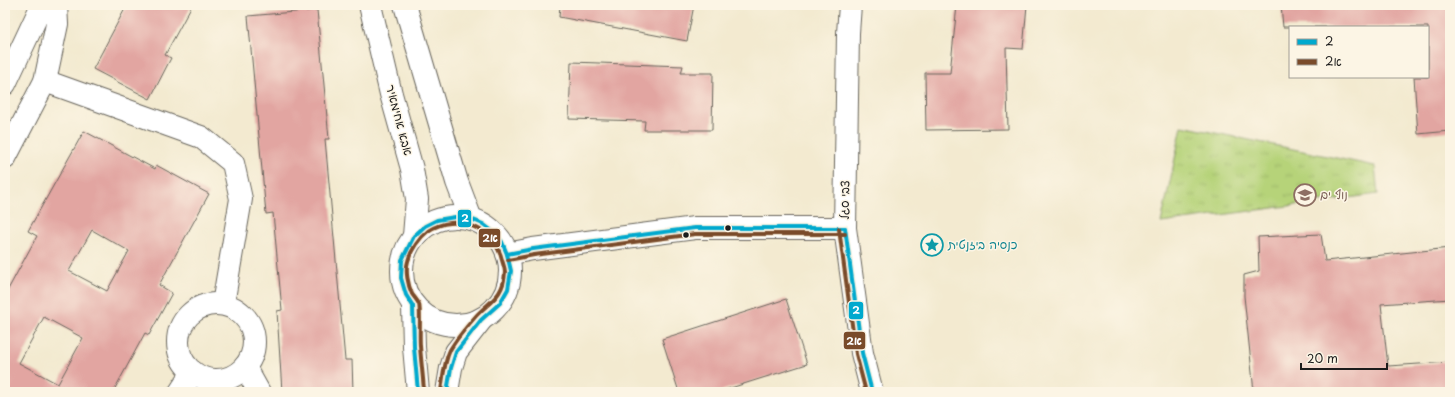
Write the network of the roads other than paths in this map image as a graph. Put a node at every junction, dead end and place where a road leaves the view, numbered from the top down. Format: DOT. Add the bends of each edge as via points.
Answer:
graph roads {
  1 [pos="42,5"];
  2 [pos="56,5"];
  3 [pos="370,5"];
  4 [pos="405,5"];
  5 [pos="850,5"];
  6 [pos="45,81"];
  7 [pos="5,84"];
  8 [pos="5,158"];
  9 [pos="471,219"];
  10 [pos="845,228"];
  11 [pos="414,236"];
  12 [pos="507,254"];
  13 [pos="223,304"];
  14 [pos="413,306"];
  15 [pos="481,320"];
  16 [pos="245,366"];
  17 [pos="193,372"];
  18 [pos="180,392"];
  19 [pos="259,392"];
  20 [pos="418,392"];
  21 [pos="447,392"];
  22 [pos="872,392"];
  1 -- 7 [label="street"];
  2 -- 6 [label="street" via="57,24"];
  3 -- 11 [label="street, אבא אחימאיר" via="412,169 417,199"];
  4 -- 9 [label="street" via="457,182"];
  5 -- 10 [label="street, צבי סגל"];
  6 -- 8 [label="street"];
  6 -- 13 [label="street" via="201,137 233,162 241,199"];
  9 -- 11 [label="street" via="455,217 437,220"];
  9 -- 12 [label="street" via="496,234"];
  10 -- 12 [label="street" via="695,228"];
  10 -- 22 [label="street, צבי סגל" via="862,353"];
  11 -- 14 [label="street" via="402,260 401,278 406,295"];
  12 -- 15 [label="street" via="511,271 508,289 500,303"];
  13 -- 16 [label="street" via="243,315 254,335 251,357"];
  13 -- 17 [label="street" via="201,307 191,313 179,332 180,354"];
  14 -- 15 [label="street" via="430,320 444,325 469,325"];
  14 -- 20 [label="street"];
  15 -- 21 [label="street" via="456,352"];
  16 -- 17 [label="street" via="236,374 214,380"];
  16 -- 19 [label="street"];
  17 -- 18 [label="street"];
}
